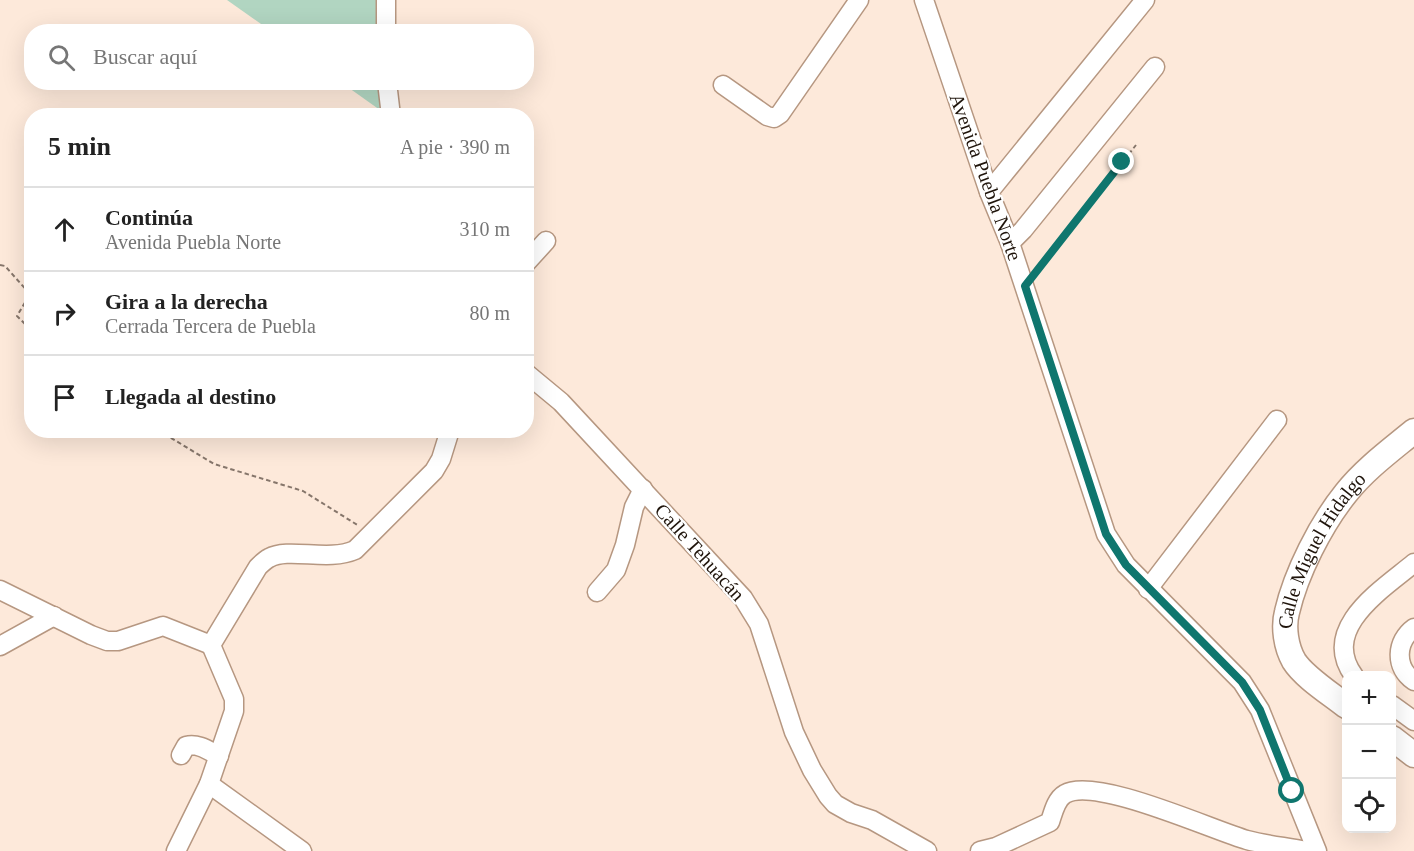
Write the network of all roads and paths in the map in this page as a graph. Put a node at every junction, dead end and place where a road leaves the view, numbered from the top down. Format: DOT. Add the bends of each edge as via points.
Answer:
graph roads {
  1 [pos="386,0"];
  2 [pos="859,0"];
  3 [pos="924,0"];
  4 [pos="1145,0"];
  5 [pos="386,24"];
  6 [pos="1155,67"];
  7 [pos="723,85"];
  8 [pos="388,90"];
  9 [pos="390,108"];
  10 [pos="1136,145"];
  11 [pos="989,192"];
  12 [pos="546,241"];
  13 [pos="1010,243"];
  14 [pos="534,254"];
  15 [pos="0,265"];
  16 [pos="1025,286"];
  17 [pos="24,287"];
  18 [pos="24,304"];
  19 [pos="24,323"];
  20 [pos="534,380"];
  21 [pos="1277,420"];
  22 [pos="1414,430"];
  23 [pos="171,438"];
  24 [pos="448,438"];
  25 [pos="643,489"];
  26 [pos="371,534"];
  27 [pos="1414,563"];
  28 [pos="1148,589"];
  29 [pos="0,590"];
  30 [pos="597,592"];
  31 [pos="54,616"];
  32 [pos="1414,628"];
  33 [pos="211,645"];
  34 [pos="0,646"];
  35 [pos="1352,671"];
  36 [pos="1414,681"];
  37 [pos="1342,701"];
  38 [pos="1396,708"];
  39 [pos="1414,721"];
  40 [pos="1396,741"];
  41 [pos="181,754"];
  42 [pos="1414,755"];
  43 [pos="219,756"];
  44 [pos="208,784"];
  45 [pos="176,851"];
  46 [pos="302,851"];
  47 [pos="927,851"];
  48 [pos="980,851"];
  49 [pos="1306,851"];
  50 [pos="1317,851"];
  1 -- 5 [label="street"];
  2 -- 7 [label="street" via="774,118"];
  3 -- 11 [label="street, Avenida Puebla Norte"];
  4 -- 11 [label="street"];
  6 -- 13 [label="street"];
  8 -- 9 [label="street"];
  10 -- 16 [label="path"];
  11 -- 13 [label="street, Avenida Puebla Norte"];
  12 -- 14 [label="street"];
  13 -- 16 [label="street, Avenida Puebla Norte"];
  15 -- 17 [label="path"];
  16 -- 28 [label="street, Avenida Puebla Norte" via="1106,534"];
  18 -- 19 [label="path" via="17,316"];
  20 -- 25 [label="street, Calle Tehuacán" via="561,402"];
  21 -- 28 [label="street"];
  22 -- 37 [label="main road, Calle Miguel Hidalgo" via="1346,493 1322,528 1287,613 1286,640 1294,662"];
  23 -- 26 [label="path" via="214,464 303,491"];
  24 -- 26 [label="street" via="434,471"];
  25 -- 30 [label="street" via="616,570"];
  25 -- 47 [label="street, Calle Tehuacán" via="743,598 759,624 794,732 828,796 835,804"];
  26 -- 33 [label="street" via="355,550 343,555 269,557 258,567"];
  27 -- 35 [label="street" via="1366,603 1352,620 1343,653"];
  28 -- 50 [label="street, Avenida Puebla Norte" via="1242,682 1260,710"];
  29 -- 31 [label="street"];
  31 -- 33 [label="street" via="107,641 163,626"];
  31 -- 34 [label="street"];
  32 -- 36 [label="street" via="1401,643 1399,653"];
  33 -- 43 [label="street" via="234,699 234,711"];
  38 -- 39 [label="street"];
  40 -- 42 [label="main road"];
  41 -- 43 [label="street" via="186,746 192,745"];
  43 -- 44 [label="street"];
  44 -- 45 [label="street"];
  44 -- 46 [label="street"];
  48 -- 49 [label="street" via="1050,822 1066,793 1100,792 1163,809 1245,839"];
}
